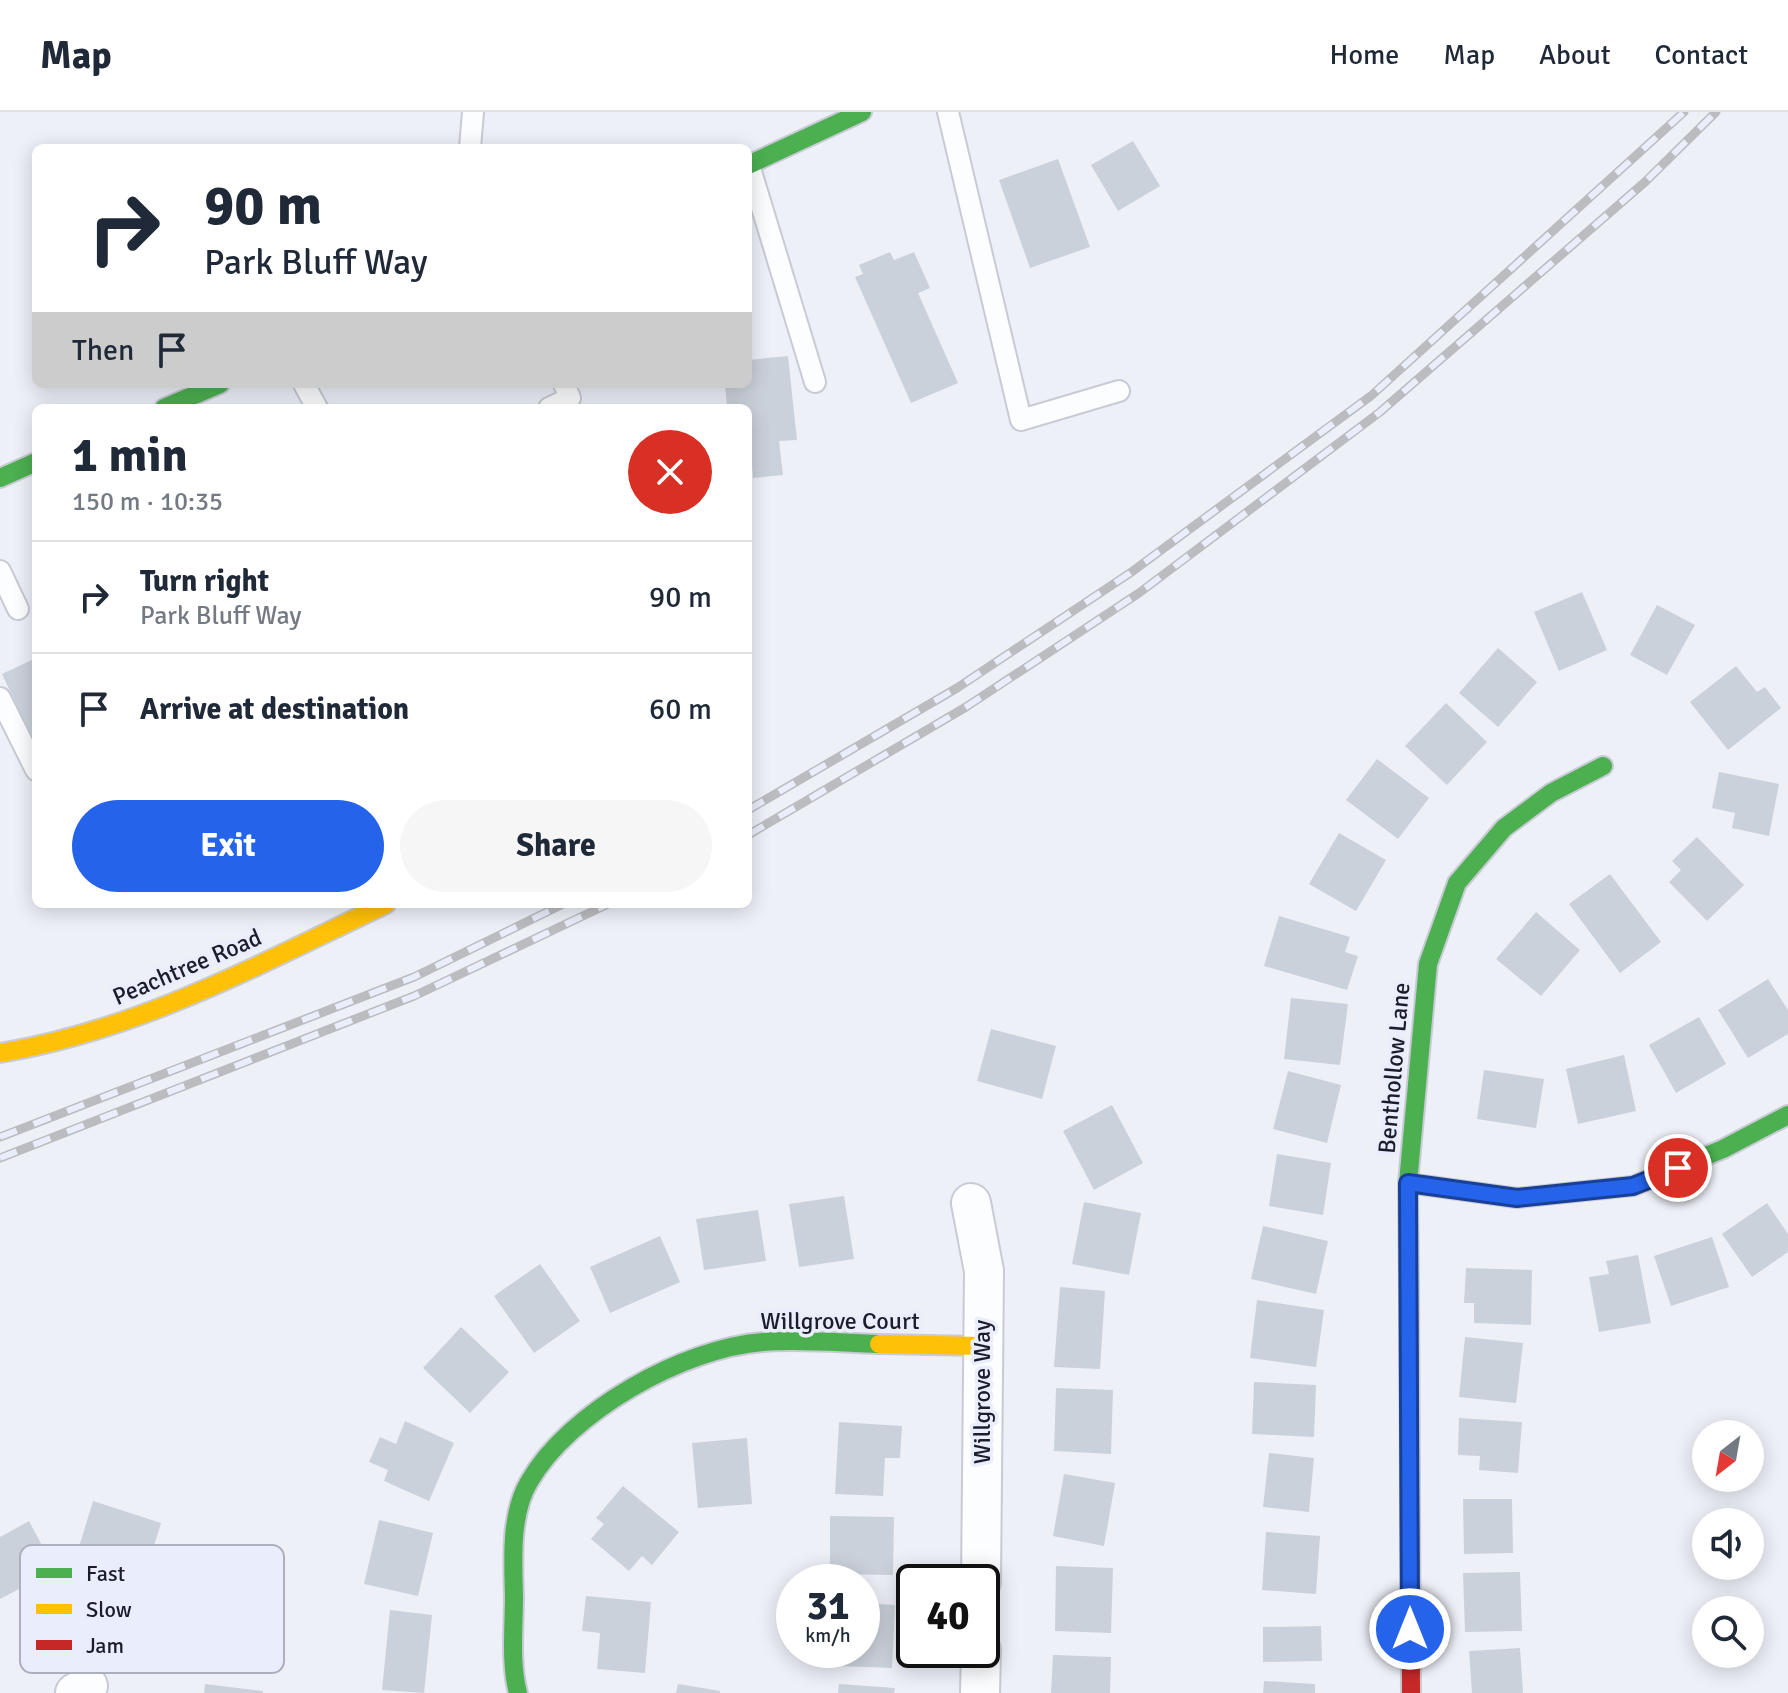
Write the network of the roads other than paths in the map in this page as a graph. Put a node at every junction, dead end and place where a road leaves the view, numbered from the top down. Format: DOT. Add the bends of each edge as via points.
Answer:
graph roads {
  1 [pos="862,112"];
  2 [pos="948,112"];
  3 [pos="478,114"];
  4 [pos="471,144"];
  5 [pos="752,163"];
  6 [pos="752,178"];
  7 [pos="815,382"];
  8 [pos="566,388"];
  9 [pos="1119,391"];
  10 [pos="557,404"];
  11 [pos="32,464"];
  12 [pos="0,478"];
  13 [pos="0,571"];
  14 [pos="18,609"];
  15 [pos="0,698"];
  16 [pos="32,762"];
  17 [pos="1603,766"];
  18 [pos="377,908"];
  19 [pos="0,1053"];
  20 [pos="1788,1115"];
  21 [pos="1408,1183"];
  22 [pos="971,1203"];
  23 [pos="981,1346"];
  24 [pos="981,1564"];
  25 [pos="981,1668"];
  26 [pos="518,1693"];
  27 [pos="980,1693"];
  28 [pos="1411,1693"];
  1 -- 5 [label="street"];
  2 -- 9 [label="lane" via="1021,420"];
  3 -- 4 [label="lane"];
  6 -- 7 [label="lane"];
  8 -- 10 [label="lane" via="570,398"];
  11 -- 12 [label="street"];
  13 -- 14 [label="lane"];
  15 -- 16 [label="lane"];
  17 -- 21 [label="street, Benthollow Lane" via="1551,793 1504,828 1457,883 1428,964"];
  18 -- 19 [label="street, Peachtree Road" via="158,1011 32,1049"];
  20 -- 21 [label="street" via="1633,1186 1517,1198"];
  21 -- 28 [label="street, Benthollow Lane"];
  22 -- 23 [label="street, Willgrove Way" via="984,1271"];
  23 -- 24 [label="street, Willgrove Way"];
  23 -- 26 [label="street, Willgrove Court" via="762,1342 705,1353 592,1413 552,1449 527,1484 513,1540"];
  25 -- 27 [label="street"];
}
